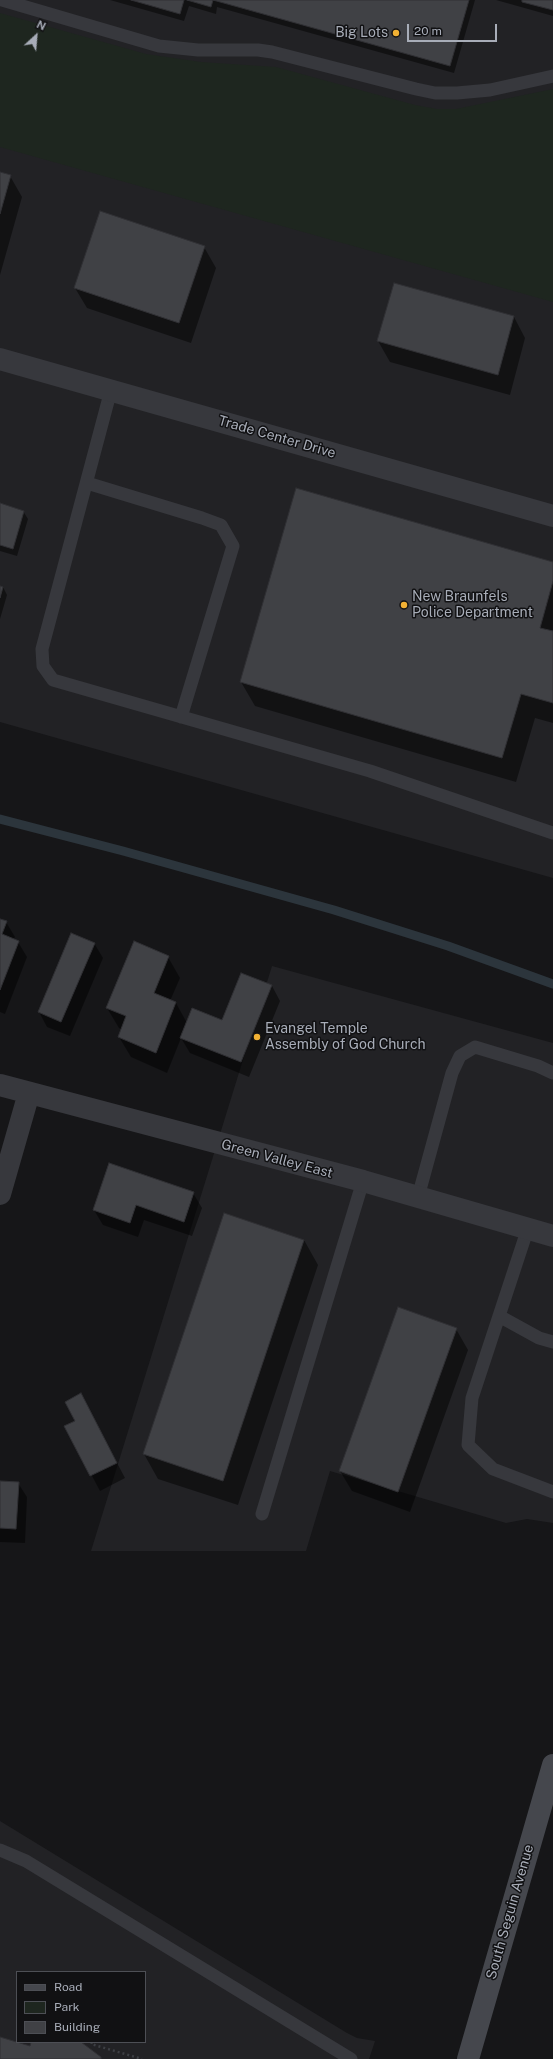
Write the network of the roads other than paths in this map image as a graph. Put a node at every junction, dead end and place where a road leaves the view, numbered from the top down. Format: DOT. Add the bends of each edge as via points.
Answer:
graph roads {
  1 [pos="2,0"];
  2 [pos="553,76"];
  3 [pos="0,359"];
  4 [pos="111,390"];
  5 [pos="87,483"];
  6 [pos="553,516"];
  7 [pos="181,717"];
  8 [pos="553,833"];
  9 [pos="553,1073"];
  10 [pos="0,1085"];
  11 [pos="29,1093"];
  12 [pos="363,1181"];
  13 [pos="0,1194"];
  14 [pos="418,1197"];
  15 [pos="528,1228"];
  16 [pos="553,1236"];
  17 [pos="499,1316"];
  18 [pos="553,1342"];
  19 [pos="553,1492"];
  20 [pos="262,1514"];
  21 [pos="553,1765"];
  22 [pos="0,1850"];
  23 [pos="351,2059"];
  24 [pos="468,2059"];
  1 -- 2 [label="lane" via="159,46 272,52 435,93 485,91"];
  3 -- 4 [label="street, Trade Center Drive"];
  4 -- 5 [label="lane"];
  4 -- 6 [label="street, Trade Center Drive"];
  5 -- 7 [label="lane" via="42,649 43,666 53,680"];
  5 -- 7 [label="lane" via="221,526 233,546"];
  7 -- 8 [label="lane" via="370,771"];
  9 -- 14 [label="lane" via="475,1047 460,1056 452,1073"];
  10 -- 11 [label="street, Green Valley East"];
  11 -- 12 [label="street, Green Valley East"];
  11 -- 13 [label="street"];
  12 -- 14 [label="street, Green Valley East"];
  12 -- 20 [label="lane"];
  14 -- 15 [label="street, Green Valley East"];
  15 -- 16 [label="street, Green Valley East"];
  15 -- 17 [label="lane"];
  17 -- 18 [label="lane" via="540,1338"];
  17 -- 19 [label="lane" via="472,1398 468,1445 493,1469"];
  21 -- 24 [label="main road, South Seguin Avenue"];
  22 -- 23 [label="lane" via="26,1861"];
}
